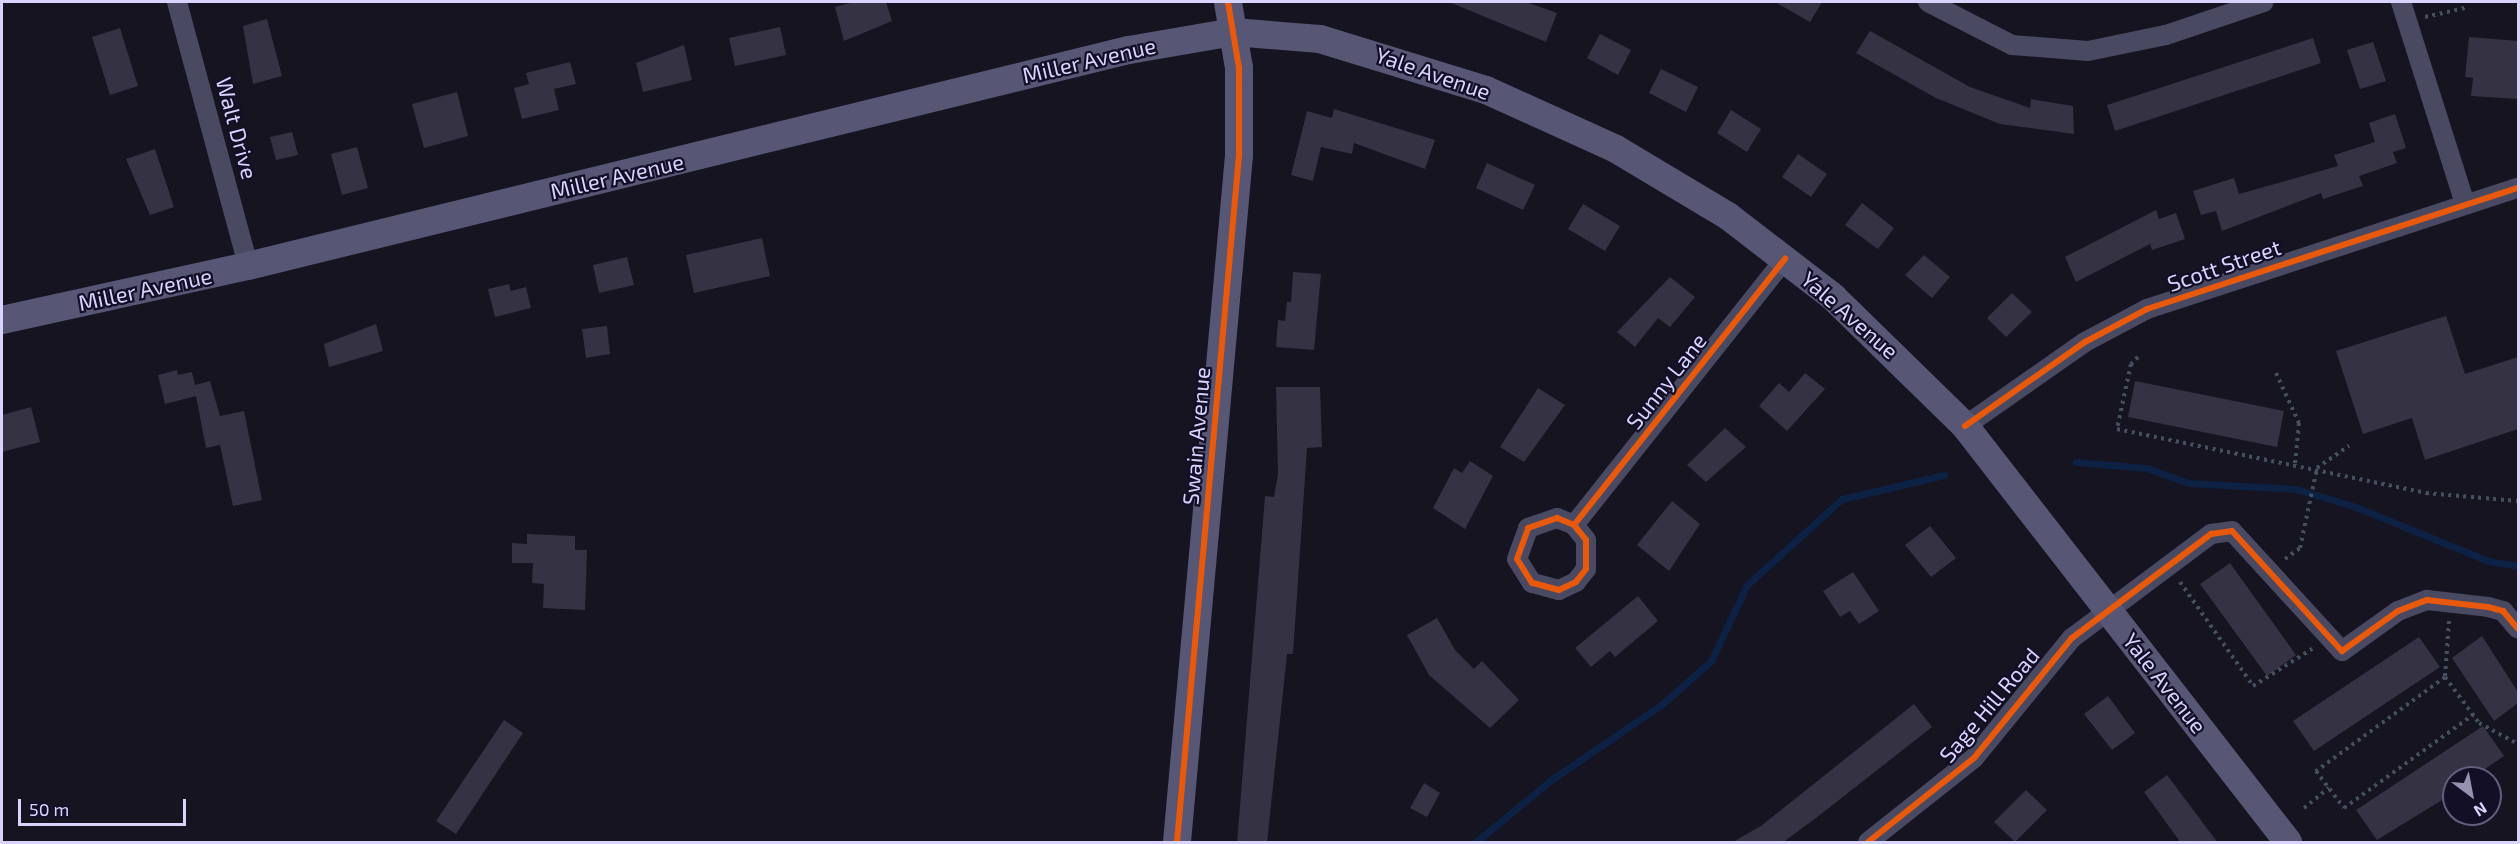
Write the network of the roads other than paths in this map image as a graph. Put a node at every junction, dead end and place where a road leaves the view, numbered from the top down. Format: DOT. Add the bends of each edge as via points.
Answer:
graph roads {
  1 [pos="177,2"];
  2 [pos="1228,2"];
  3 [pos="1928,2"];
  4 [pos="2264,2"];
  5 [pos="2401,2"];
  6 [pos="1233,32"];
  7 [pos="2518,188"];
  8 [pos="2465,204"];
  9 [pos="1785,259"];
  10 [pos="248,266"];
  11 [pos="2,321"];
  12 [pos="1965,426"];
  13 [pos="1575,525"];
  14 [pos="2109,610"];
  15 [pos="2518,629"];
  16 [pos="1177,843"];
  17 [pos="1868,843"];
  18 [pos="2288,843"];
  1 -- 10 [label="street, Walt Drive"];
  2 -- 6 [label="main road"];
  3 -- 4 [label="street" via="2012,45 2088,51 2166,35"];
  5 -- 8 [label="street" via="2404,22"];
  6 -- 9 [label="main road, Yale Avenue" via="1320,39 1485,90 1616,149 1728,216"];
  6 -- 10 [label="main road, Miller Avenue" via="1118,53"];
  6 -- 16 [label="main road, Swain Avenue" via="1239,68 1239,155"];
  7 -- 8 [label="street, Scott Street"];
  8 -- 12 [label="street, Scott Street" via="2147,309 2085,342"];
  9 -- 12 [label="main road, Yale Avenue" via="1878,337"];
  9 -- 13 [label="street, Sunny Lane"];
  10 -- 11 [label="main road, Miller Avenue"];
  12 -- 14 [label="main road, Yale Avenue"];
  14 -- 15 [label="street, Sage Hill Road" via="2211,534 2232,531 2343,651 2398,611 2427,600 2452,600 2503,612"];
  14 -- 17 [label="street, Sage Hill Road" via="2054,655 1974,758"];
  14 -- 18 [label="main road, Yale Avenue"];
}
